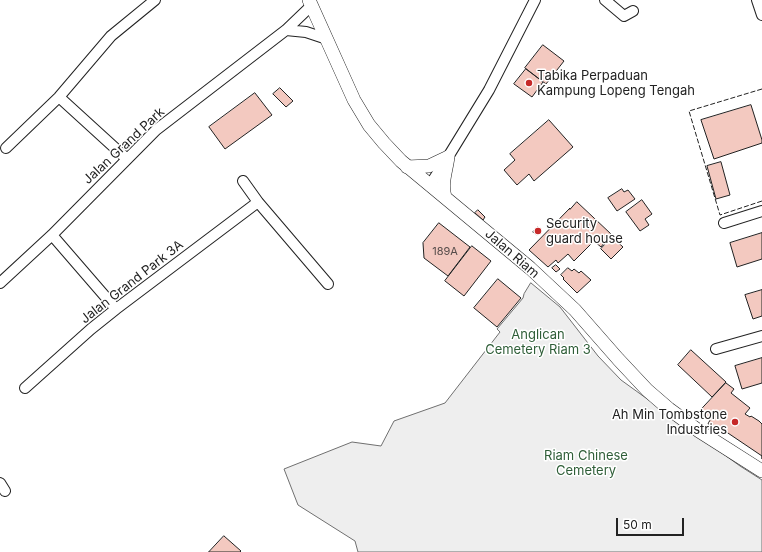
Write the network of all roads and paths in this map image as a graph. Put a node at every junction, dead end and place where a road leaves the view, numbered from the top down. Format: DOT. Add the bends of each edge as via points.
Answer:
graph roads {
  1 [pos="156,0"];
  2 [pos="535,0"];
  3 [pos="605,0"];
  4 [pos="757,0"];
  5 [pos="310,3"];
  6 [pos="632,11"];
  7 [pos="762,15"];
  8 [pos="286,30"];
  9 [pos="327,39"];
  10 [pos="59,97"];
  11 [pos="6,148"];
  12 [pos="448,157"];
  13 [pos="127,159"];
  14 [pos="407,167"];
  15 [pos="243,181"];
  16 [pos="430,185"];
  17 [pos="445,197"];
  18 [pos="258,202"];
  19 [pos="762,211"];
  20 [pos="724,223"];
  21 [pos="52,235"];
  22 [pos="0,283"];
  23 [pos="328,284"];
  24 [pos="116,308"];
  25 [pos="762,336"];
  26 [pos="716,349"];
  27 [pos="25,388"];
  28 [pos="762,471"];
  1 -- 10 [label="street" via="111,36"];
  2 -- 12 [label="street" via="489,90"];
  3 -- 6 [label="street" via="624,16"];
  4 -- 7 [label="street"];
  5 -- 8 [label="street, Jalan Grand Park"];
  5 -- 9 [label="main road, Jalan Riam"];
  8 -- 9 [label="street" via="306,32"];
  8 -- 13 [label="street, Jalan Grand Park" via="156,130"];
  9 -- 14 [label="main road, Jalan Riam" via="354,100 384,143"];
  10 -- 11 [label="street"];
  10 -- 13 [label="street"];
  12 -- 14 [label="main road" via="429,166"];
  12 -- 16 [label="street"];
  12 -- 17 [label="main road" via="443,183"];
  13 -- 21 [label="street, Jalan Grand Park"];
  14 -- 16 [label="main road, Jalan Riam"];
  15 -- 18 [label="street"];
  16 -- 17 [label="main road, Jalan Riam"];
  17 -- 28 [label="main road, Jalan Riam" via="530,268 575,310 647,390 699,432"];
  18 -- 23 [label="street"];
  18 -- 24 [label="street, Jalan Grand Park 3A"];
  19 -- 20 [label="street"];
  21 -- 22 [label="street, Jalan Grand Park"];
  21 -- 24 [label="street"];
  24 -- 27 [label="street, Jalan Grand Park 3A"];
  25 -- 26 [label="street"];
}
